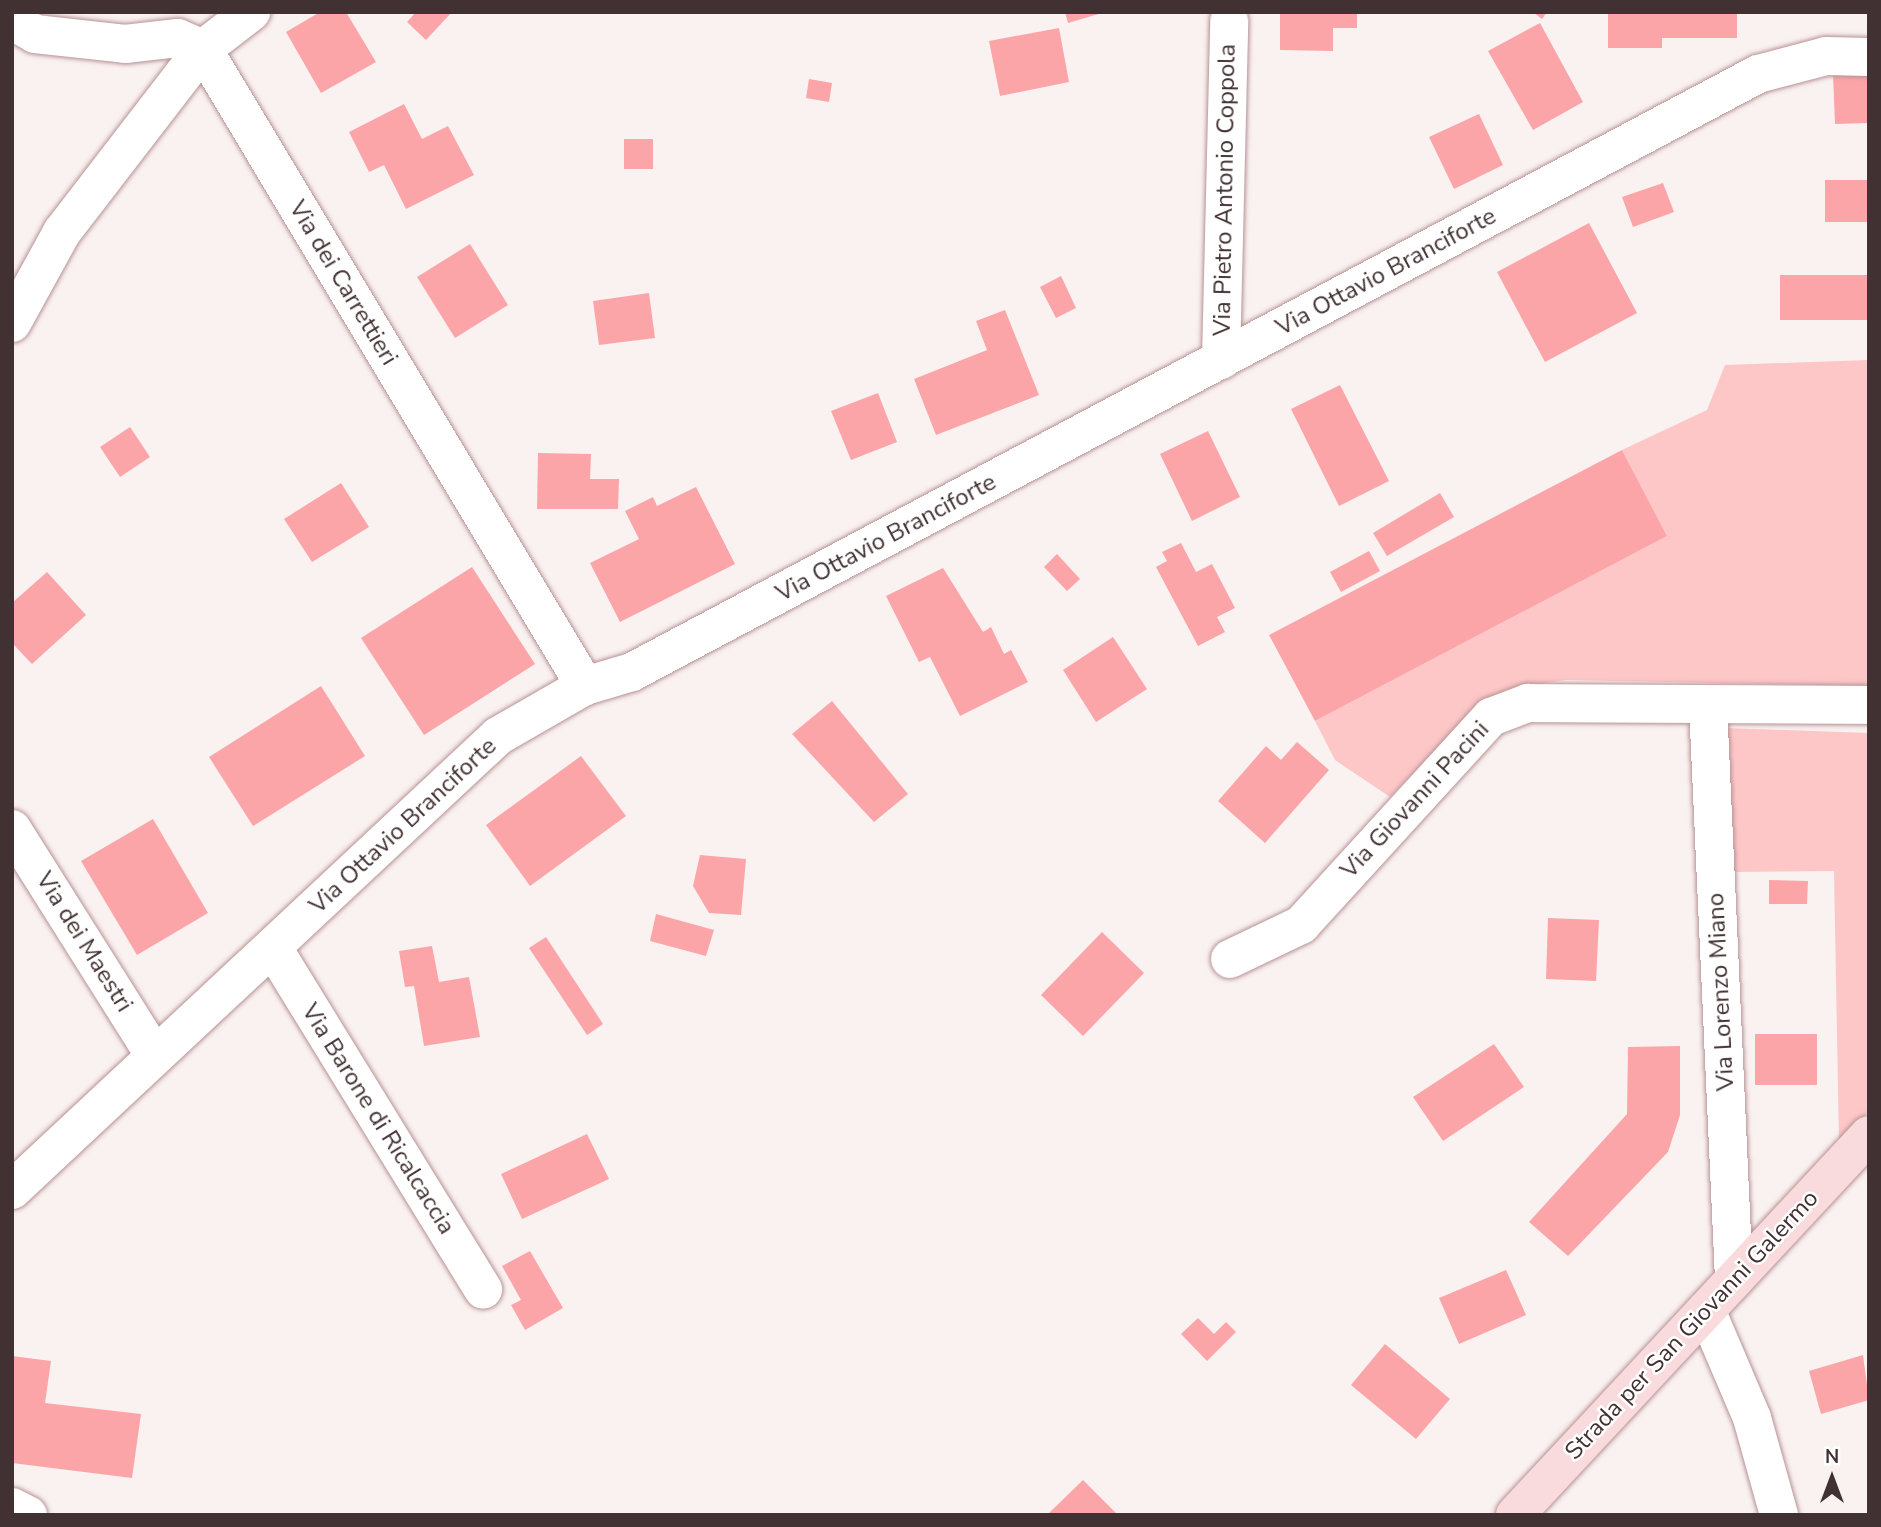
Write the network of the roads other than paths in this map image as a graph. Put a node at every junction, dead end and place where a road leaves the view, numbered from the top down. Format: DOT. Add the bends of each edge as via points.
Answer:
graph roads {
  1 [pos="251,12"];
  2 [pos="12,21"];
  3 [pos="1228,21"];
  4 [pos="203,49"];
  5 [pos="1869,57"];
  6 [pos="12,323"];
  7 [pos="1221,360"];
  8 [pos="585,686"];
  9 [pos="1708,705"];
  10 [pos="1869,705"];
  11 [pos="12,829"];
  12 [pos="273,948"];
  13 [pos="1230,959"];
  14 [pos="155,1056"];
  15 [pos="1869,1135"];
  16 [pos="12,1190"];
  17 [pos="1734,1279"];
  18 [pos="482,1290"];
  19 [pos="1706,1310"];
  20 [pos="12,1507"];
  21 [pos="28,1515"];
  22 [pos="1515,1515"];
  23 [pos="1779,1515"];
  1 -- 4 [label="street"];
  2 -- 4 [label="street" via="35,34 125,44 178,38"];
  3 -- 7 [label="street, Via Pietro Antonio Coppola"];
  4 -- 6 [label="street" via="62,232"];
  4 -- 8 [label="street, Via dei Carrettieri"];
  5 -- 7 [label="street, Via Ottavio Branciforte" via="1826,56 1758,74"];
  7 -- 8 [label="street, Via Ottavio Branciforte" via="632,672"];
  8 -- 12 [label="street, Via Ottavio Branciforte" via="498,736"];
  9 -- 10 [label="street, Via Giovanni Pacini"];
  9 -- 13 [label="street, Via Giovanni Pacini" via="1528,703 1492,717 1301,925"];
  9 -- 17 [label="street, Via Lorenzo Miano"];
  11 -- 14 [label="street, Via dei Maestri"];
  12 -- 14 [label="street, Via Ottavio Branciforte"];
  12 -- 18 [label="street, Via Barone di Ricalcaccia"];
  14 -- 16 [label="street, Via Ottavio Branciforte"];
  15 -- 17 [label="main road, Strada per San Giovanni Galermo"];
  17 -- 19 [label="main road, Strada per San Giovanni Galermo"];
  19 -- 22 [label="main road, Strada per San Giovanni Galermo"];
  19 -- 23 [label="street" via="1752,1418"];
  20 -- 21 [label="street"];
}
